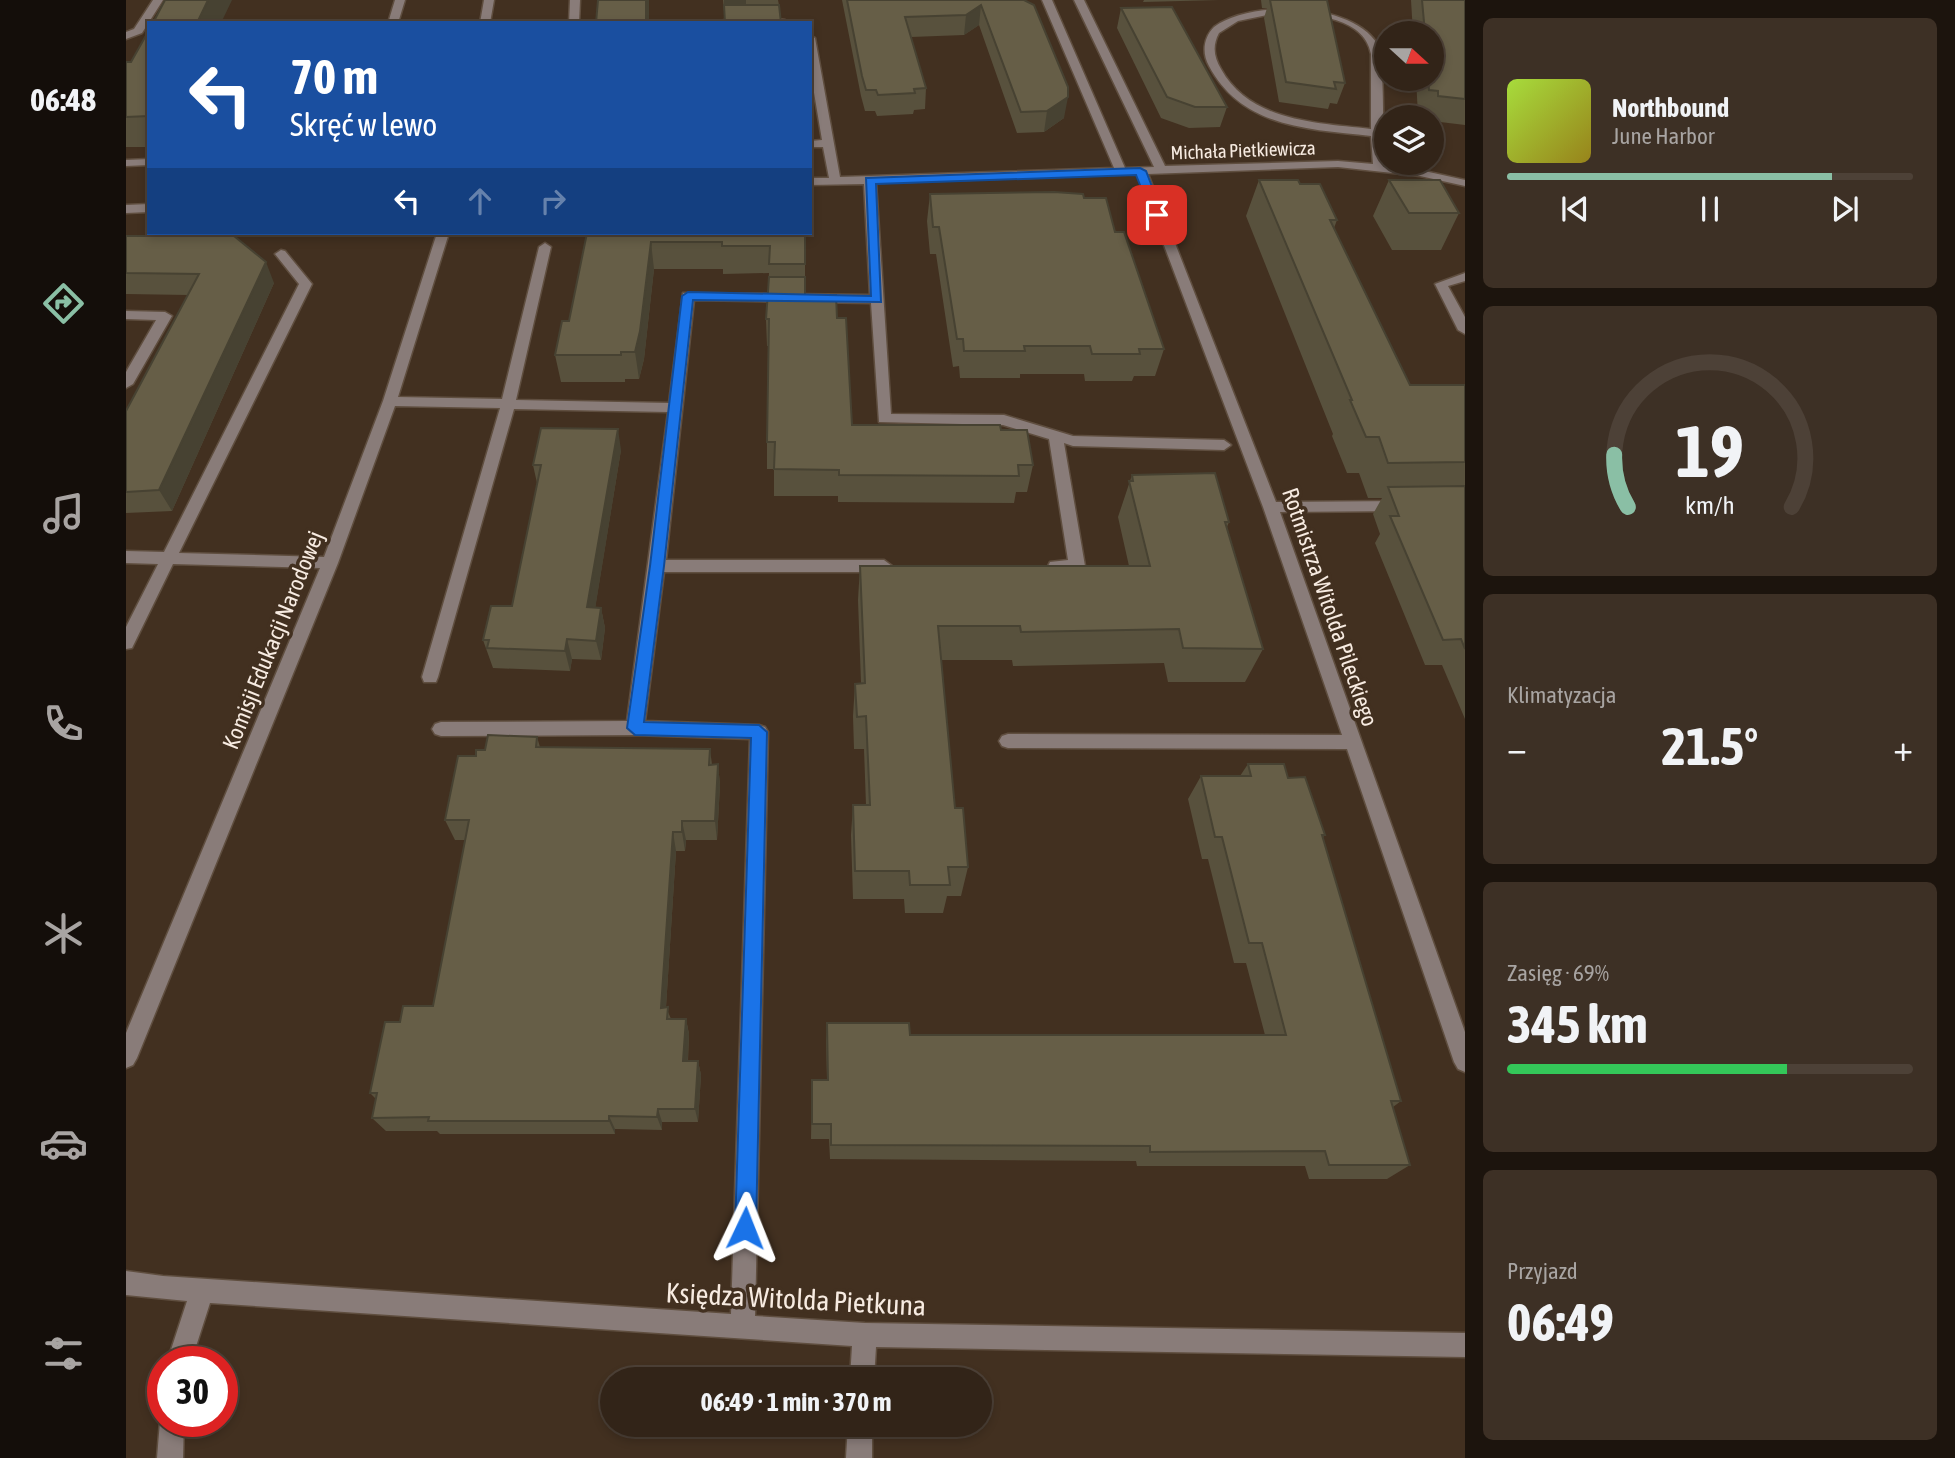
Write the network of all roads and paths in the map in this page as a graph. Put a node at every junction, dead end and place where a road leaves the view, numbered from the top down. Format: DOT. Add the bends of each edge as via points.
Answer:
graph roads {
  1 [pos="158,0"];
  2 [pos="400,0"];
  3 [pos="489,0"];
  4 [pos="575,0"];
  5 [pos="1047,0"];
  6 [pos="1079,0"];
  7 [pos="394,21"];
  8 [pos="485,21"];
  9 [pos="574,21"];
  10 [pos="729,21"];
  11 [pos="769,21"];
  12 [pos="126,36"];
  13 [pos="812,49"];
  14 [pos="1377,133"];
  15 [pos="829,143"];
  16 [pos="812,144"];
  17 [pos="147,162"];
  18 [pos="126,163"];
  19 [pos="1374,168"];
  20 [pos="1161,170"];
  21 [pos="1140,171"];
  22 [pos="1121,172"];
  23 [pos="1419,175"];
  24 [pos="835,181"];
  25 [pos="870,181"];
  26 [pos="812,182"];
  27 [pos="1465,183"];
  28 [pos="147,208"];
  29 [pos="126,209"];
  30 [pos="442,235"];
  31 [pos="545,247"];
  32 [pos="281,254"];
  33 [pos="1465,276"];
  34 [pos="877,299"];
  35 [pos="126,315"];
  36 [pos="1465,330"];
  37 [pos="126,384"];
  38 [pos="390,401"];
  39 [pos="509,404"];
  40 [pos="674,408"];
  41 [pos="1056,436"];
  42 [pos="1224,445"];
  43 [pos="1412,505"];
  44 [pos="1271,506"];
  45 [pos="126,557"];
  46 [pos="170,559"];
  47 [pos="330,564"];
  48 [pos="657,566"];
  49 [pos="901,566"];
  50 [pos="1037,566"];
  51 [pos="126,643"];
  52 [pos="430,677"];
  53 [pos="635,728"];
  54 [pos="441,729"];
  55 [pos="1008,741"];
  56 [pos="1353,742"];
  57 [pos="126,1058"];
  58 [pos="1465,1062"];
  59 [pos="126,1283"];
  60 [pos="202,1290"];
  61 [pos="743,1328"];
  62 [pos="864,1335"];
  63 [pos="1465,1345"];
  64 [pos="185,1346"];
  65 [pos="863,1367"];
  66 [pos="171,1437"];
  67 [pos="860,1437"];
  68 [pos="170,1458"];
  69 [pos="859,1458"];
  1 -- 12 [label="street" via="138,31"];
  2 -- 7 [label="street"];
  3 -- 8 [label="street"];
  4 -- 9 [label="street"];
  5 -- 22 [label="street"];
  6 -- 20 [label="street"];
  10 -- 11 [label="street"];
  13 -- 15 [label="street"];
  14 -- 14 [label="street" via="1375,48 1346,22 1276,9 1256,12 1218,29 1210,42 1209,55 1218,78 1230,94 1249,105 1300,123"];
  15 -- 16 [label="street"];
  15 -- 24 [label="street"];
  17 -- 18 [label="street"];
  19 -- 20 [label="street, Michała Pietkiewicza" via="1297,164"];
  20 -- 21 [label="street, Michała Pietkiewicza"];
  21 -- 22 [label="street, Michała Pietkiewicza"];
  21 -- 44 [label="street, Rotmistrza Witolda Pileckiego"];
  22 -- 25 [label="street, Michała Pietkiewicza"];
  23 -- 27 [label="street, Michała Pietkiewicza"];
  24 -- 25 [label="street, Michała Pietkiewicza"];
  24 -- 26 [label="street, Michała Pietkiewicza"];
  25 -- 34 [label="street"];
  28 -- 29 [label="street"];
  30 -- 38 [label="street, Komisji Edukacji Narodowej"];
  31 -- 39 [label="street"];
  32 -- 46 [label="street" via="306,284"];
  33 -- 36 [label="street" via="1441,284"];
  34 -- 40 [label="street" via="688,296"];
  34 -- 41 [label="street" via="884,419 1004,420"];
  35 -- 37 [label="street" via="165,316"];
  38 -- 39 [label="street"];
  38 -- 47 [label="street, Komisji Edukacji Narodowej"];
  39 -- 40 [label="street"];
  39 -- 52 [label="street"];
  40 -- 48 [label="street"];
  41 -- 42 [label="street" via="1073,441"];
  41 -- 50 [label="street" via="1077,566"];
  43 -- 44 [label="street"];
  44 -- 56 [label="street, Rotmistrza Witolda Pileckiego"];
  45 -- 46 [label="street"];
  46 -- 47 [label="street"];
  46 -- 51 [label="street"];
  47 -- 57 [label="street, Komisji Edukacji Narodowej"];
  48 -- 49 [label="street"];
  48 -- 53 [label="street"];
  53 -- 54 [label="street"];
  53 -- 61 [label="street" via="759,732"];
  55 -- 56 [label="street"];
  56 -- 58 [label="street, Rotmistrza Witolda Pileckiego"];
  59 -- 60 [label="street, Księdza Witolda Pietkuna"];
  60 -- 61 [label="street, Księdza Witolda Pietkuna"];
  60 -- 64 [label="street"];
  61 -- 62 [label="street, Księdza Witolda Pietkuna"];
  62 -- 63 [label="street, Księdza Witolda Pietkuna"];
  62 -- 65 [label="street"];
  66 -- 68 [label="street"];
  67 -- 69 [label="street"];
}
